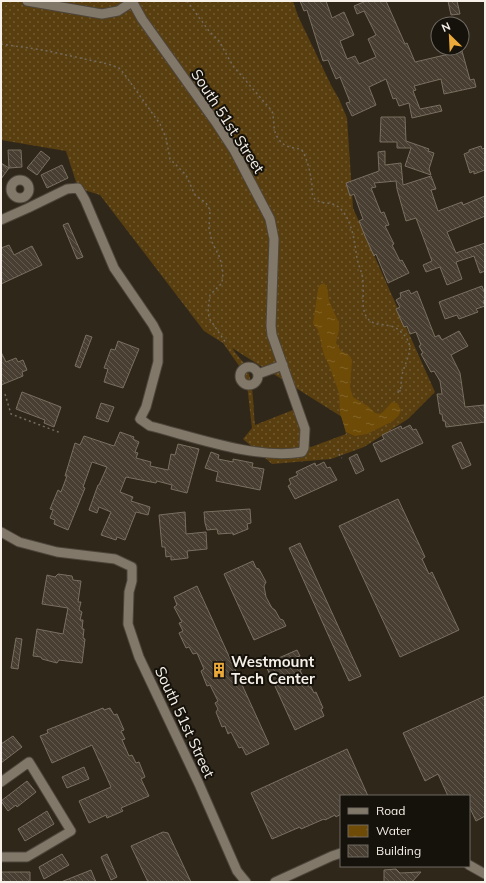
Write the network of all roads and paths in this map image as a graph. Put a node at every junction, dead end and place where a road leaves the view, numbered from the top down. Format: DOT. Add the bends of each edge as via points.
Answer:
graph roads {
  1 [pos="27,1"];
  2 [pos="132,1"];
  3 [pos="187,1"];
  4 [pos="1,44"];
  5 [pos="24,198"];
  6 [pos="28,208"];
  7 [pos="1,220"];
  8 [pos="226,343"];
  9 [pos="283,364"];
  10 [pos="258,374"];
  11 [pos="400,390"];
  12 [pos="5,394"];
  13 [pos="61,433"];
  14 [pos="338,449"];
  15 [pos="342,458"];
  16 [pos="1,532"];
  17 [pos="1,782"];
  18 [pos="340,853"];
  19 [pos="1,857"];
  20 [pos="470,866"];
  21 [pos="485,874"];
  22 [pos="246,882"];
  23 [pos="274,882"];
  1 -- 2 [label="street" via="102,14 118,11"];
  2 -- 9 [label="street, South 51st Street" via="234,150 270,219 274,238 271,326"];
  3 -- 11 [label="path" via="219,41 236,69 272,112 278,139 286,146 299,148 304,152 312,179 313,197 318,202 335,204 344,213 363,277 366,315 372,323 388,324 399,329 410,346 409,357 401,376"];
  4 -- 8 [label="path" via="103,63 119,68 125,75 160,124 170,159 186,175 195,195 206,202 210,210 209,228 223,273 222,283 210,295 209,318"];
  5 -- 6 [label="street"];
  6 -- 7 [label="street"];
  6 -- 9 [label="street, South 51st Street" via="67,189 78,188 85,200 114,268 158,336 158,362 146,407 140,419 150,426 236,448 292,454 302,452 305,429"];
  9 -- 10 [label="street"];
  12 -- 13 [label="path" via="11,414"];
  14 -- 15 [label="path"];
  16 -- 22 [label="street, South 51st Street" via="19,542 57,552 115,559 132,567 128,624 139,657 237,871"];
  17 -- 19 [label="street" via="28,762 71,831 27,857"];
  18 -- 23 [label="street"];
  20 -- 21 [label="street"];
}
